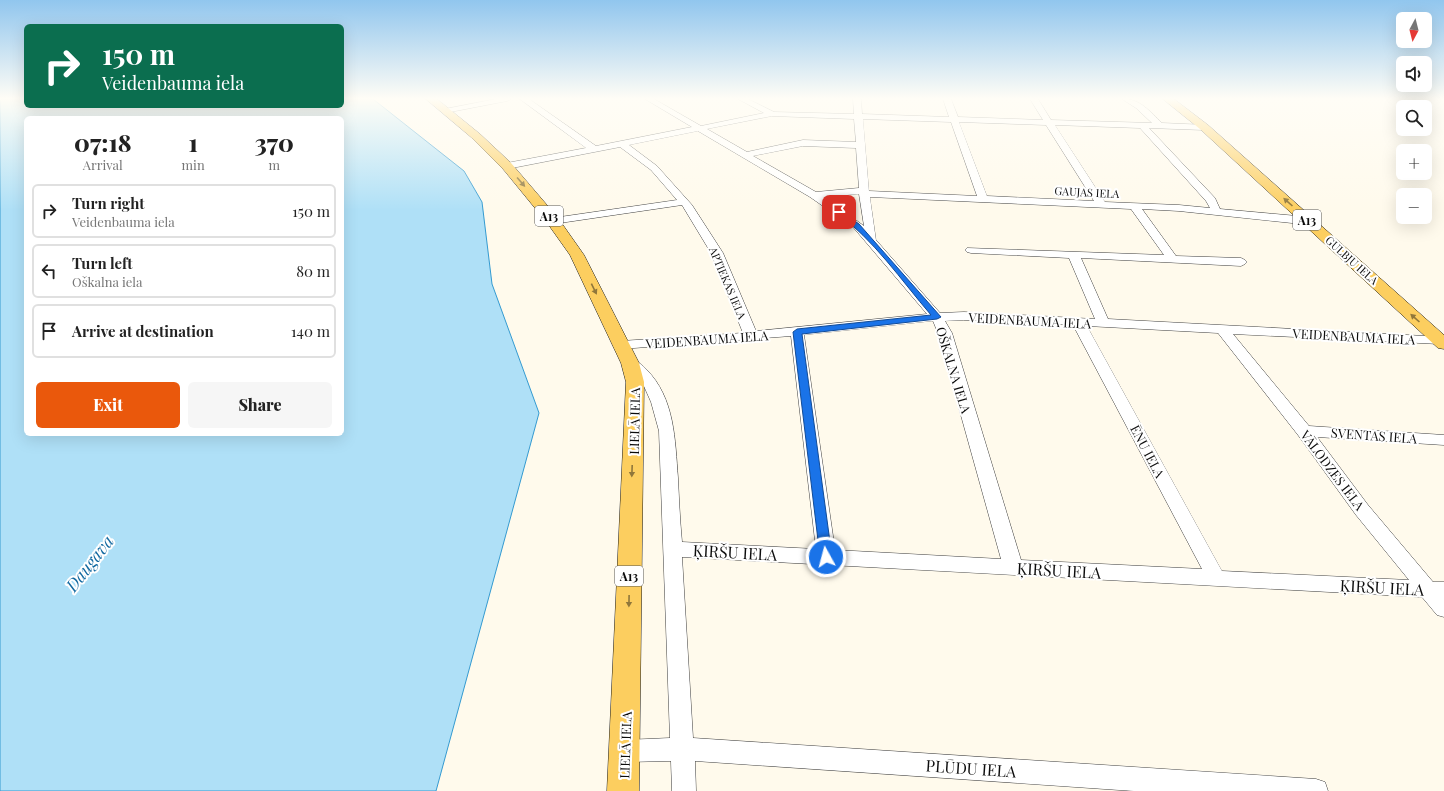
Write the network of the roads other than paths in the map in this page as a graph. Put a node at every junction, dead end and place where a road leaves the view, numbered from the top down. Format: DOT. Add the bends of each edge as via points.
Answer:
graph roads {
  1 [pos="476,136"];
  2 [pos="576,136"];
  3 [pos="664,136"];
  4 [pos="712,136"];
  5 [pos="859,136"];
  6 [pos="960,136"];
  7 [pos="1057,136"];
  8 [pos="1152,136"];
  9 [pos="1214,136"];
  10 [pos="622,144"];
  11 [pos="860,145"];
  12 [pos="594,149"];
  13 [pos="745,156"];
  14 [pos="507,166"];
  15 [pos="864,193"];
  16 [pos="814,195"];
  17 [pos="983,199"];
  18 [pos="684,202"];
  19 [pos="1101,204"];
  20 [pos="1134,206"];
  21 [pos="1216,211"];
  22 [pos="1308,220"];
  23 [pos="553,221"];
  24 [pos="871,240"];
  25 [pos="971,250"];
  26 [pos="1074,255"];
  27 [pos="1173,259"];
  28 [pos="1242,262"];
  29 [pos="937,317"];
  30 [pos="1078,322"];
  31 [pos="1103,323"];
  32 [pos="1223,330"];
  33 [pos="797,332"];
  34 [pos="750,336"];
  35 [pos="1442,342"];
  36 [pos="625,354"];
  37 [pos="1304,431"];
  38 [pos="1444,440"];
  39 [pos="674,549"];
  40 [pos="826,557"];
  41 [pos="1013,567"];
  42 [pos="1217,579"];
  43 [pos="1436,590"];
  44 [pos="1444,609"];
  45 [pos="683,749"];
  46 [pos="625,751"];
  47 [pos="623,791"];
  48 [pos="684,791"];
  49 [pos="1316,791"];
  1 -- 14 [label="main road, LIELĀ IELA / A13"];
  2 -- 12 [label="street"];
  3 -- 10 [label="street"];
  4 -- 13 [label="street, OŠKALNA IELA"];
  5 -- 11 [label="street"];
  6 -- 17 [label="street"];
  7 -- 19 [label="street"];
  8 -- 21 [label="street" via="1211,200"];
  22 -- 9 [label="main road, GULBJU IELA / A13, one-way"];
  10 -- 12 [label="street"];
  10 -- 18 [label="street, APTIEKAS IELA" via="654,168"];
  11 -- 13 [label="street" via="812,142"];
  11 -- 15 [label="street"];
  12 -- 14 [label="street"];
  13 -- 16 [label="street, OŠKALNA IELA"];
  14 -- 23 [label="main road, LIELĀ IELA / A13, one-way"];
  15 -- 16 [label="street, GAUJAS IELA"];
  15 -- 17 [label="street, GAUJAS IELA"];
  15 -- 24 [label="street"];
  16 -- 24 [label="street, OŠKALNA IELA" via="852,221"];
  17 -- 19 [label="street, GAUJAS IELA"];
  18 -- 23 [label="street"];
  18 -- 34 [label="street, APTIEKAS IELA" via="717,253"];
  19 -- 20 [label="street, GAUJAS IELA"];
  20 -- 21 [label="street, GAUJAS IELA"];
  20 -- 27 [label="street"];
  21 -- 22 [label="street, GAUJAS IELA" via="1253,217"];
  35 -- 22 [label="main road, GULBJU IELA / A13, one-way"];
  23 -- 36 [label="main road, LIELĀ IELA / A13, one-way" via="577,255"];
  24 -- 29 [label="street, OŠKALNA IELA"];
  25 -- 26 [label="street"];
  26 -- 27 [label="street"];
  26 -- 31 [label="street"];
  27 -- 28 [label="street"];
  29 -- 30 [label="street, VEIDENBAUMA IELA"];
  29 -- 33 [label="street, VEIDENBAUMA IELA"];
  29 -- 41 [label="street, OŠKALNA IELA" via="945,332"];
  30 -- 31 [label="street, VEIDENBAUMA IELA"];
  30 -- 42 [label="street, ĒNU IELA"];
  31 -- 32 [label="street, VEIDENBAUMA IELA"];
  32 -- 35 [label="street, VEIDENBAUMA IELA"];
  32 -- 37 [label="street, VĀLODZES IELA"];
  33 -- 34 [label="street, VEIDENBAUMA IELA"];
  33 -- 40 [label="street"];
  34 -- 36 [label="street, VEIDENBAUMA IELA"];
  36 -- 39 [label="street" via="646,377 658,398 667,431"];
  36 -- 46 [label="main road, LIELĀ IELA / A13, one-way" via="635,382"];
  37 -- 38 [label="street, SVENTAS IELA"];
  37 -- 43 [label="street, VĀLODZES IELA" via="1362,510"];
  39 -- 40 [label="street, ĶIRŠU IELA"];
  39 -- 45 [label="street"];
  40 -- 41 [label="street, ĶIRŠU IELA"];
  41 -- 42 [label="street, ĶIRŠU IELA"];
  42 -- 43 [label="street, ĶIRŠU IELA"];
  43 -- 44 [label="street, VĀLODZES IELA"];
  45 -- 46 [label="street, PLŪDU IELA"];
  45 -- 48 [label="street"];
  45 -- 49 [label="street, PLŪDU IELA"];
  46 -- 47 [label="main road, LIELĀ IELA / A13"];
}
